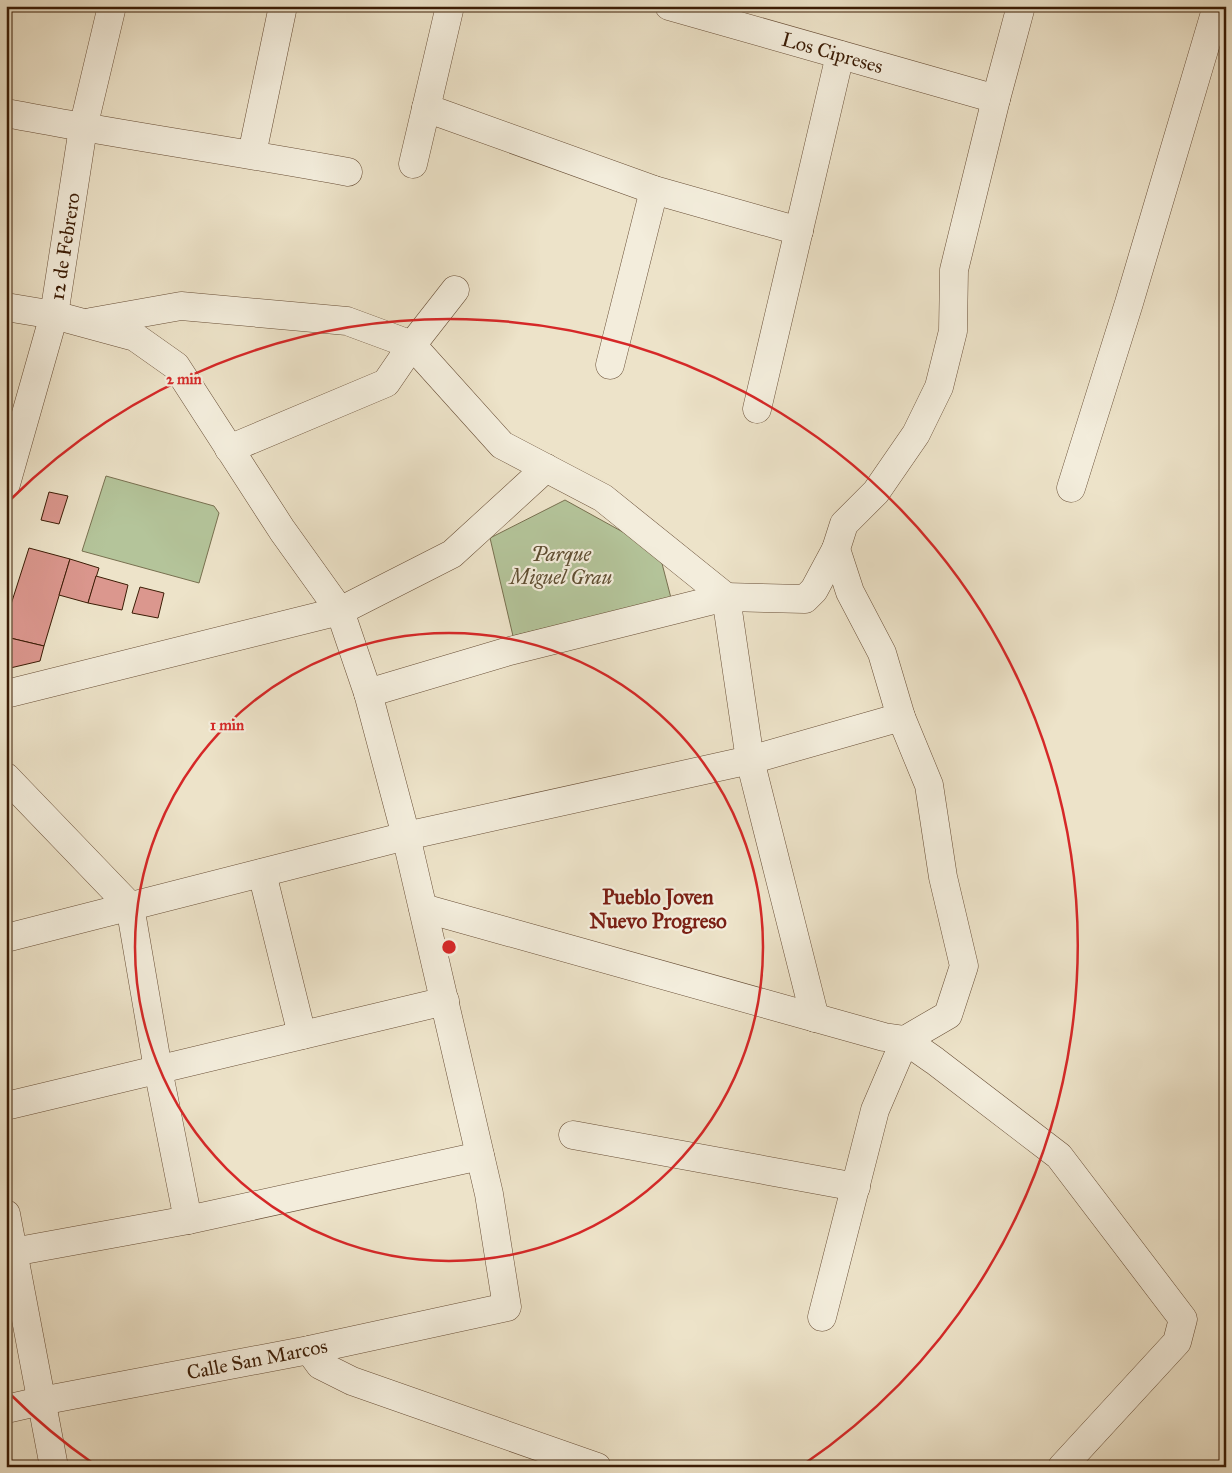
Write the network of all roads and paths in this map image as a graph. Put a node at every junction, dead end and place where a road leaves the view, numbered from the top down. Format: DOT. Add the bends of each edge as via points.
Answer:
graph roads {
  1 [pos="112,6"];
  2 [pos="283,6"];
  3 [pos="450,6"];
  4 [pos="669,6"];
  5 [pos="1022,6"];
  6 [pos="1217,6"];
  7 [pos="840,55"];
  8 [pos="996,99"];
  9 [pos="426,108"];
  10 [pos="6,113"];
  11 [pos="83,128"];
  12 [pos="252,154"];
  13 [pos="413,164"];
  14 [pos="348,172"];
  15 [pos="654,190"];
  16 [pos="799,231"];
  17 [pos="455,290"];
  18 [pos="6,307"];
  19 [pos="54,315"];
  20 [pos="85,324"];
  21 [pos="412,345"];
  22 [pos="610,365"];
  23 [pos="757,410"];
  24 [pos="229,449"];
  25 [pos="546,468"];
  26 [pos="6,484"];
  27 [pos="1071,488"];
  28 [pos="836,549"];
  29 [pos="726,597"];
  30 [pos="340,611"];
  31 [pos="368,693"];
  32 [pos="6,694"];
  33 [pos="901,717"];
  34 [pos="750,760"];
  35 [pos="6,777"];
  36 [pos="406,836"];
  37 [pos="262,872"];
  38 [pos="130,906"];
  39 [pos="423,908"];
  40 [pos="6,938"];
  41 [pos="445,1001"];
  42 [pos="815,1018"];
  43 [pos="302,1035"];
  44 [pos="905,1040"];
  45 [pos="158,1069"];
  46 [pos="6,1106"];
  47 [pos="573,1136"];
  48 [pos="480,1156"];
  49 [pos="856,1188"];
  50 [pos="6,1214"];
  51 [pos="188,1220"];
  52 [pos="13,1252"];
  53 [pos="822,1317"];
  54 [pos="308,1350"];
  55 [pos="41,1401"];
  56 [pos="6,1408"];
  57 [pos="54,1467"];
  58 [pos="598,1467"];
  59 [pos="1062,1467"];
  1 -- 11 [label="street, 12 de Febrero"];
  2 -- 12 [label="street"];
  3 -- 9 [label="street"];
  4 -- 7 [label="street, Los Cipreses"];
  5 -- 8 [label="street"];
  6 -- 27 [label="street"];
  7 -- 8 [label="street, Los Cipreses"];
  7 -- 16 [label="street"];
  8 -- 28 [label="street" via="954,270 953,331 939,387 916,434 876,492 844,524"];
  9 -- 13 [label="street"];
  9 -- 15 [label="street"];
  10 -- 11 [label="street"];
  11 -- 12 [label="street"];
  11 -- 19 [label="street, 12 de Febrero"];
  12 -- 14 [label="street"];
  15 -- 16 [label="street"];
  15 -- 22 [label="street"];
  16 -- 23 [label="street"];
  17 -- 21 [label="street"];
  18 -- 19 [label="street"];
  19 -- 20 [label="street"];
  19 -- 26 [label="street, 12 de Febrero"];
  20 -- 21 [label="street" via="181,306 346,321"];
  20 -- 24 [label="street" via="136,337 176,366"];
  21 -- 24 [label="street" via="386,383"];
  21 -- 25 [label="street" via="502,445"];
  24 -- 30 [label="street"];
  25 -- 29 [label="street" via="603,498"];
  25 -- 30 [label="street" via="452,554"];
  28 -- 29 [label="street" via="814,590 804,599"];
  28 -- 33 [label="street" via="850,592 882,653"];
  29 -- 31 [label="street" via="506,652"];
  29 -- 34 [label="street"];
  30 -- 31 [label="street"];
  30 -- 32 [label="street"];
  31 -- 36 [label="street"];
  33 -- 34 [label="street"];
  33 -- 44 [label="street" via="929,785 942,877 964,966 948,1015"];
  34 -- 36 [label="street"];
  34 -- 42 [label="street"];
  35 -- 38 [label="street"];
  36 -- 37 [label="street"];
  36 -- 39 [label="street"];
  37 -- 38 [label="street"];
  37 -- 43 [label="street"];
  38 -- 40 [label="street"];
  38 -- 45 [label="street"];
  39 -- 41 [label="street"];
  39 -- 42 [label="street"];
  41 -- 43 [label="street"];
  41 -- 48 [label="street"];
  42 -- 44 [label="street"];
  43 -- 45 [label="street"];
  44 -- 49 [label="street" via="875,1110"];
  44 -- 59 [label="street" via="1059,1156 1183,1319 1177,1342"];
  45 -- 46 [label="street"];
  45 -- 51 [label="street"];
  47 -- 49 [label="street"];
  48 -- 51 [label="street"];
  48 -- 54 [label="street, Calle San Marcos" via="508,1307"];
  49 -- 53 [label="street"];
  50 -- 52 [label="street"];
  51 -- 52 [label="street"];
  52 -- 55 [label="street"];
  54 -- 55 [label="street, Calle San Marcos"];
  54 -- 58 [label="street" via="320,1365 352,1381"];
  55 -- 56 [label="street, Calle San Marcos"];
  55 -- 57 [label="street"];
}
